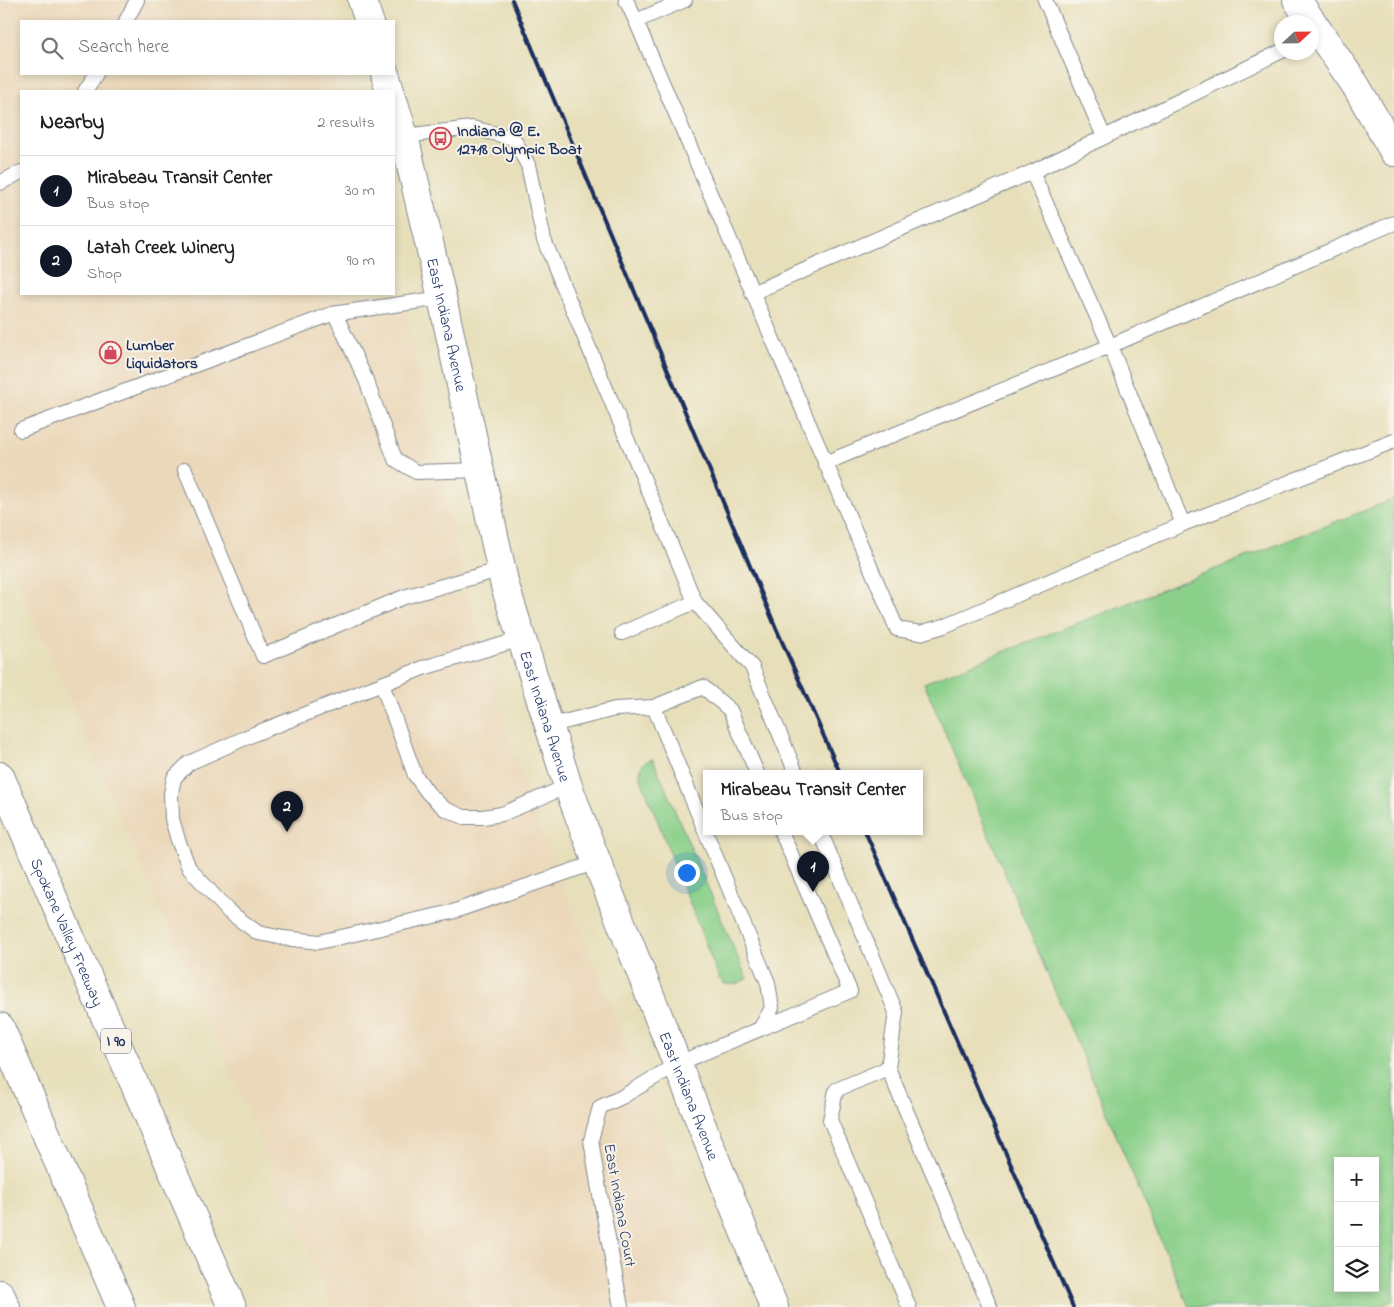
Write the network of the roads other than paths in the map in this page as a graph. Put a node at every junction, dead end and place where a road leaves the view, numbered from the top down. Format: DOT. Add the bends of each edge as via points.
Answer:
graph roads {
  1 [pos="137,0"];
  2 [pos="362,0"];
  3 [pos="626,0"];
  4 [pos="685,0"];
  5 [pos="1044,0"];
  6 [pos="1297,0"];
  7 [pos="1305,15"];
  8 [pos="127,20"];
  9 [pos="369,20"];
  10 [pos="636,21"];
  11 [pos="1319,38"];
  12 [pos="1274,55"];
  13 [pos="95,75"];
  14 [pos="385,75"];
  15 [pos="86,90"];
  16 [pos="390,90"];
  17 [pos="395,106"];
  18 [pos="404,136"];
  19 [pos="1104,138"];
  20 [pos="1394,152"];
  21 [pos="1032,172"];
  22 [pos="20,173"];
  23 [pos="0,183"];
  24 [pos="1394,223"];
  25 [pos="752,293"];
  26 [pos="442,298"];
  27 [pos="335,314"];
  28 [pos="1110,346"];
  29 [pos="21,430"];
  30 [pos="1394,441"];
  31 [pos="825,463"];
  32 [pos="185,470"];
  33 [pos="480,470"];
  34 [pos="1183,524"];
  35 [pos="502,568"];
  36 [pos="695,602"];
  37 [pos="622,632"];
  38 [pos="521,639"];
  39 [pos="382,684"];
  40 [pos="654,707"];
  41 [pos="548,726"];
  42 [pos="756,770"];
  43 [pos="795,770"];
  44 [pos="0,776"];
  45 [pos="568,786"];
  46 [pos="703,826"];
  47 [pos="707,835"];
  48 [pos="783,835"];
  49 [pos="822,835"];
  50 [pos="598,862"];
  51 [pos="0,1027"];
  52 [pos="760,1029"];
  53 [pos="677,1064"];
  54 [pos="888,1068"];
  55 [pos="0,1294"];
  56 [pos="6,1307"];
  57 [pos="121,1307"];
  58 [pos="232,1307"];
  59 [pos="621,1307"];
  60 [pos="774,1307"];
  61 [pos="910,1307"];
  62 [pos="990,1307"];
  1 -- 8 [label="lane"];
  2 -- 9 [label="main road"];
  3 -- 10 [label="lane"];
  4 -- 10 [label="lane"];
  5 -- 19 [label="lane"];
  6 -- 7 [label="main road"];
  10 -- 25 [label="lane"];
  11 -- 20 [label="main road" via="1356,86"];
  12 -- 19 [label="lane"];
  13 -- 15 [label="lane"];
  14 -- 16 [label="main road"];
  17 -- 18 [label="main road, East Indiana Avenue"];
  18 -- 26 [label="main road, East Indiana Avenue"];
  18 -- 36 [label="lane" via="472,128 512,138 528,165 544,240"];
  19 -- 21 [label="lane"];
  21 -- 25 [label="lane"];
  21 -- 28 [label="lane"];
  22 -- 23 [label="lane"];
  24 -- 28 [label="lane"];
  25 -- 31 [label="lane"];
  26 -- 27 [label="lane"];
  26 -- 33 [label="main road, East Indiana Avenue"];
  27 -- 29 [label="lane"];
  27 -- 33 [label="lane" via="366,380 395,459 416,472"];
  28 -- 31 [label="lane"];
  28 -- 34 [label="lane"];
  30 -- 34 [label="lane"];
  31 -- 34 [label="lane" via="896,629 920,633 944,626"];
  32 -- 35 [label="lane" via="263,656 404,598"];
  33 -- 35 [label="main road, East Indiana Avenue"];
  35 -- 38 [label="main road, East Indiana Avenue"];
  36 -- 37 [label="lane"];
  36 -- 43 [label="lane" via="752,667"];
  38 -- 39 [label="lane" via="423,668"];
  38 -- 41 [label="main road, East Indiana Avenue"];
  39 -- 45 [label="lane" via="415,775 445,809 464,817 483,818 502,814"];
  39 -- 50 [label="lane" via="189,763 174,778 172,820 189,868 228,911 258,933 319,942 452,912"];
  40 -- 41 [label="lane" via="615,709"];
  40 -- 42 [label="lane" via="703,686 730,710"];
  40 -- 46 [label="lane"];
  41 -- 45 [label="main road, East Indiana Avenue"];
  44 -- 58 [label="main road, Spokane Valley Freeway / I 90"];
  45 -- 50 [label="main road, East Indiana Avenue"];
  47 -- 52 [label="lane" via="768,983 772,1008"];
  48 -- 52 [label="lane, East Indiana Court" via="850,991"];
  49 -- 54 [label="lane" via="896,1012"];
  50 -- 53 [label="main road, East Indiana Avenue"];
  51 -- 57 [label="main road"];
  52 -- 53 [label="lane, East Indiana Court"];
  53 -- 59 [label="lane, East Indiana Court" via="622,1098 600,1107 591,1140"];
  53 -- 60 [label="main road, East Indiana Avenue"];
  54 -- 61 [label="lane" via="836,1090 830,1120"];
  54 -- 62 [label="lane"];
  55 -- 56 [label="main road"];
}
